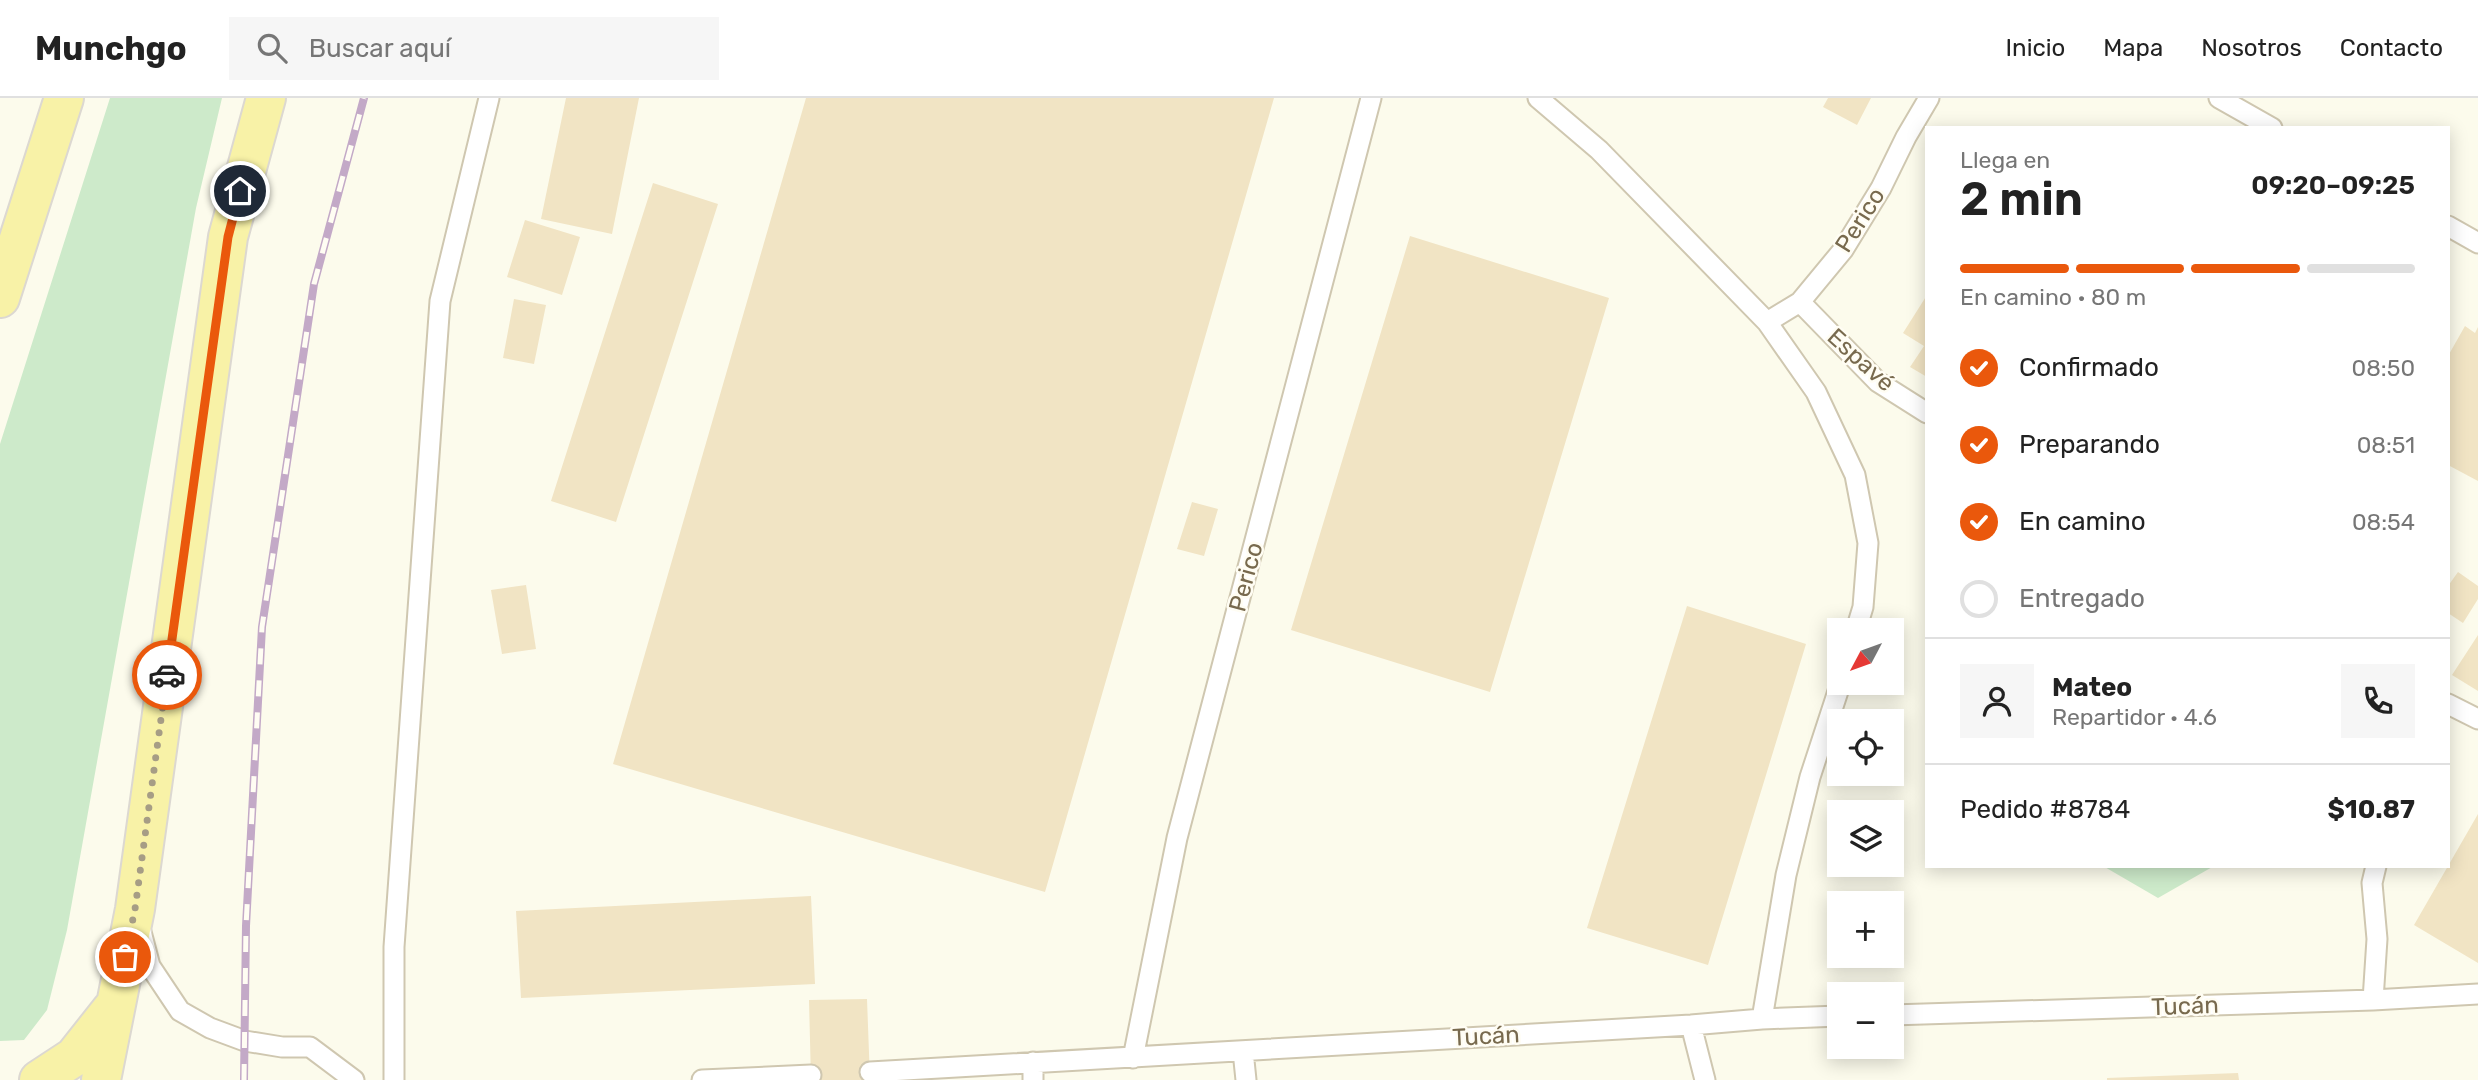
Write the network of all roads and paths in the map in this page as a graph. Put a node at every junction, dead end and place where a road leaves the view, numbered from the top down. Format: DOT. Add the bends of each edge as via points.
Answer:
graph roads {
  1 [pos="64,98"];
  2 [pos="266,98"];
  3 [pos="489,98"];
  4 [pos="1371,98"];
  5 [pos="1538,98"];
  6 [pos="1929,98"];
  7 [pos="2219,98"];
  8 [pos="2269,126"];
  9 [pos="2450,227"];
  10 [pos="2478,243"];
  11 [pos="0,298"];
  12 [pos="1800,302"];
  13 [pos="1767,322"];
  14 [pos="1925,412"];
  15 [pos="1860,618"];
  16 [pos="1837,695"];
  17 [pos="2450,705"];
  18 [pos="2478,719"];
  19 [pos="2376,868"];
  20 [pos="135,909"];
  21 [pos="2478,995"];
  22 [pos="2373,1000"];
  23 [pos="116,1004"];
  24 [pos="1904,1015"];
  25 [pos="1827,1016"];
  26 [pos="1762,1018"];
  27 [pos="1691,1025"];
  28 [pos="1243,1051"];
  29 [pos="1133,1058"];
  30 [pos="1033,1071"];
  31 [pos="870,1072"];
  32 [pos="811,1075"];
  33 [pos="39,1080"];
  34 [pos="101,1080"];
  35 [pos="354,1080"];
  36 [pos="394,1080"];
  37 [pos="702,1080"];
  38 [pos="1246,1080"];
  39 [pos="1705,1080"];
  1 -- 11 [label="main road"];
  2 -- 20 [label="main road" via="228,237"];
  3 -- 36 [label="lane" via="440,301 394,947"];
  4 -- 29 [label="lane, Perico" via="1177,838"];
  5 -- 13 [label="lane" via="1599,150"];
  6 -- 12 [label="lane, Perico" via="1843,250"];
  7 -- 8 [label="lane"];
  9 -- 10 [label="lane"];
  12 -- 13 [label="lane, Perico"];
  12 -- 14 [label="lane, Espavé" via="1878,382"];
  13 -- 15 [label="lane" via="1816,392 1855,475 1868,543"];
  16 -- 26 [label="lane" via="1786,875"];
  17 -- 18 [label="lane"];
  19 -- 22 [label="lane"];
  20 -- 23 [label="main road"];
  20 -- 35 [label="lane" via="150,966 180,1011 245,1041 310,1047"];
  21 -- 22 [label="lane, Tucán"];
  22 -- 24 [label="lane, Tucán"];
  23 -- 33 [label="main road" via="74,1057"];
  23 -- 34 [label="main road"];
  25 -- 26 [label="lane, Tucán"];
  26 -- 27 [label="lane, Tucán"];
  27 -- 28 [label="lane, Tucán"];
  27 -- 39 [label="lane"];
  28 -- 29 [label="lane, Tucán"];
  28 -- 38 [label="lane"];
  29 -- 30 [label="lane, Tucán"];
  30 -- 31 [label="lane, Tucán"];
  32 -- 37 [label="lane"];
}
